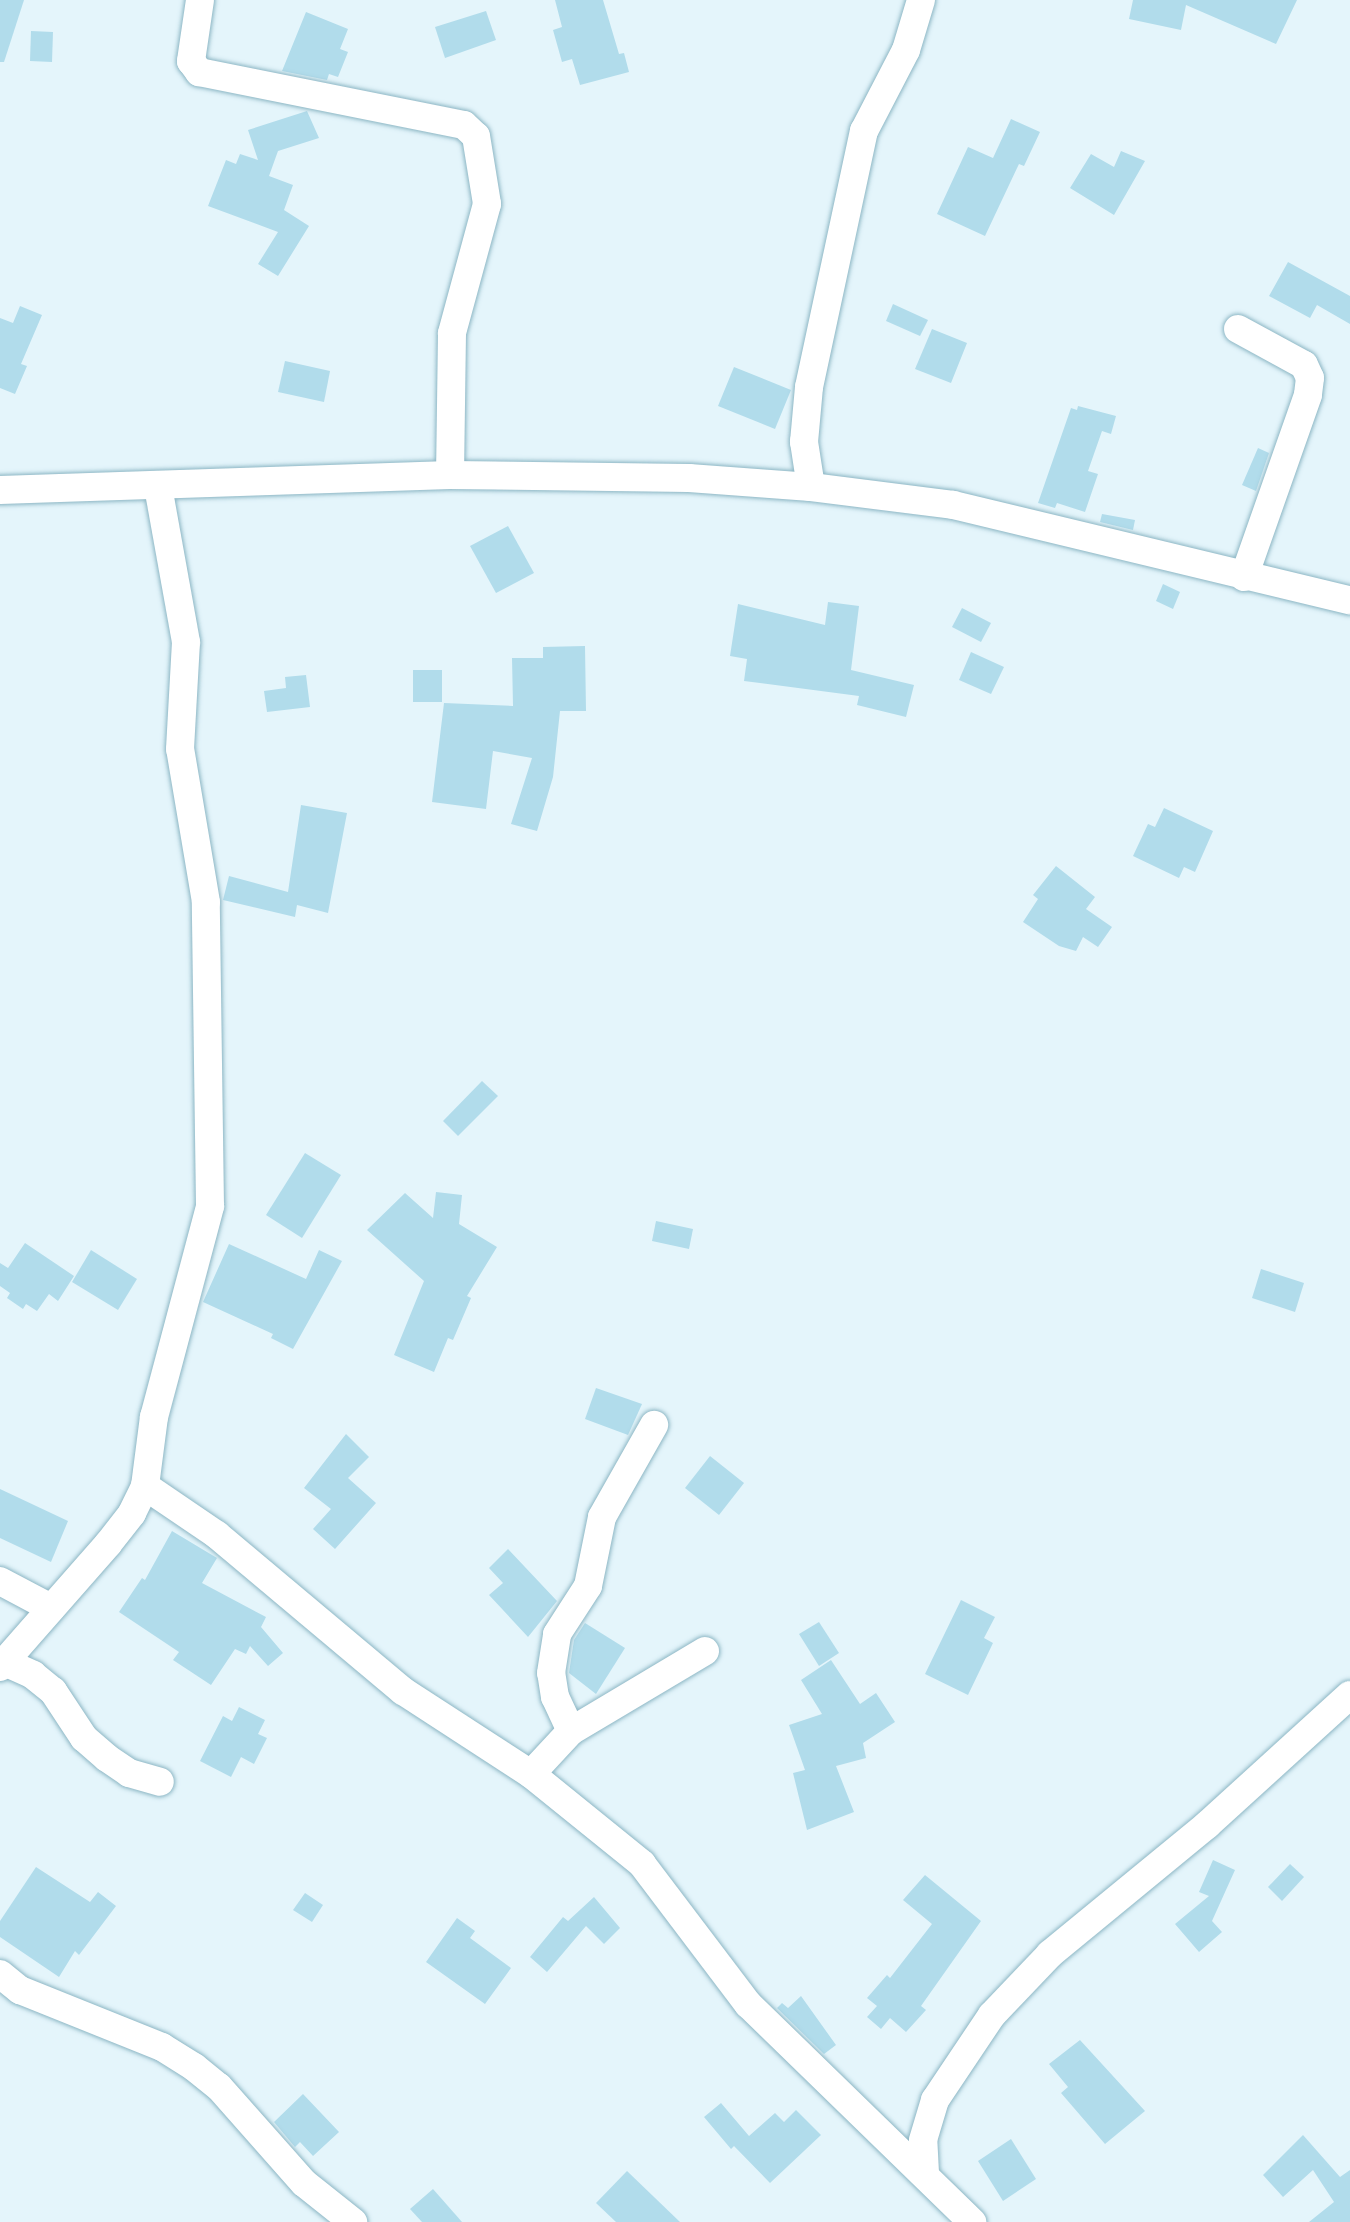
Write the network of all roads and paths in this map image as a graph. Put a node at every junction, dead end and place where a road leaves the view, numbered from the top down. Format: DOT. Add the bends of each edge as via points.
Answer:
graph roads {
  1 [pos="200,0"];
  2 [pos="921,0"];
  3 [pos="1238,330"];
  4 [pos="450,475"];
  5 [pos="158,486"];
  6 [pos="811,487"];
  7 [pos="0,490"];
  8 [pos="1244,577"];
  9 [pos="1350,600"];
  10 [pos="654,1425"];
  11 [pos="145,1486"];
  12 [pos="0,1581"];
  13 [pos="50,1608"];
  14 [pos="705,1651"];
  15 [pos="1,1663"];
  16 [pos="1350,1695"];
  17 [pos="571,1731"];
  18 [pos="532,1774"];
  19 [pos="160,1782"];
  20 [pos="0,1974"];
  21 [pos="924,2173"];
  22 [pos="352,2222"];
  23 [pos="972,2222"];
  1 -- 4 [label="street" via="191,61 200,72 464,124 476,136 487,204 452,332"];
  2 -- 6 [label="street" via="906,50 864,132 809,387 804,442"];
  3 -- 8 [label="street" via="1304,365 1310,378"];
  4 -- 5 [label="street"];
  4 -- 6 [label="street"];
  5 -- 7 [label="street"];
  5 -- 11 [label="street" via="186,642 180,749 206,902 210,1206 161,1385"];
  6 -- 8 [label="street" via="952,505"];
  8 -- 9 [label="street"];
  10 -- 17 [label="street" via="602,1517 588,1586 557,1634 551,1673"];
  11 -- 13 [label="street" via="132,1513"];
  11 -- 18 [label="street" via="217,1535 403,1691"];
  12 -- 13 [label="street"];
  13 -- 15 [label="street"];
  14 -- 17 [label="street"];
  15 -- 19 [label="street" via="53,1691 84,1738 107,1758 129,1774"];
  16 -- 21 [label="street" via="1050,1954 992,2015 934,2100 923,2140"];
  17 -- 18 [label="street"];
  18 -- 21 [label="street" via="642,1864 748,2004"];
  20 -- 22 [label="street" via="20,1990 133,2034 194,2067 304,2183"];
  21 -- 23 [label="street"];
}
